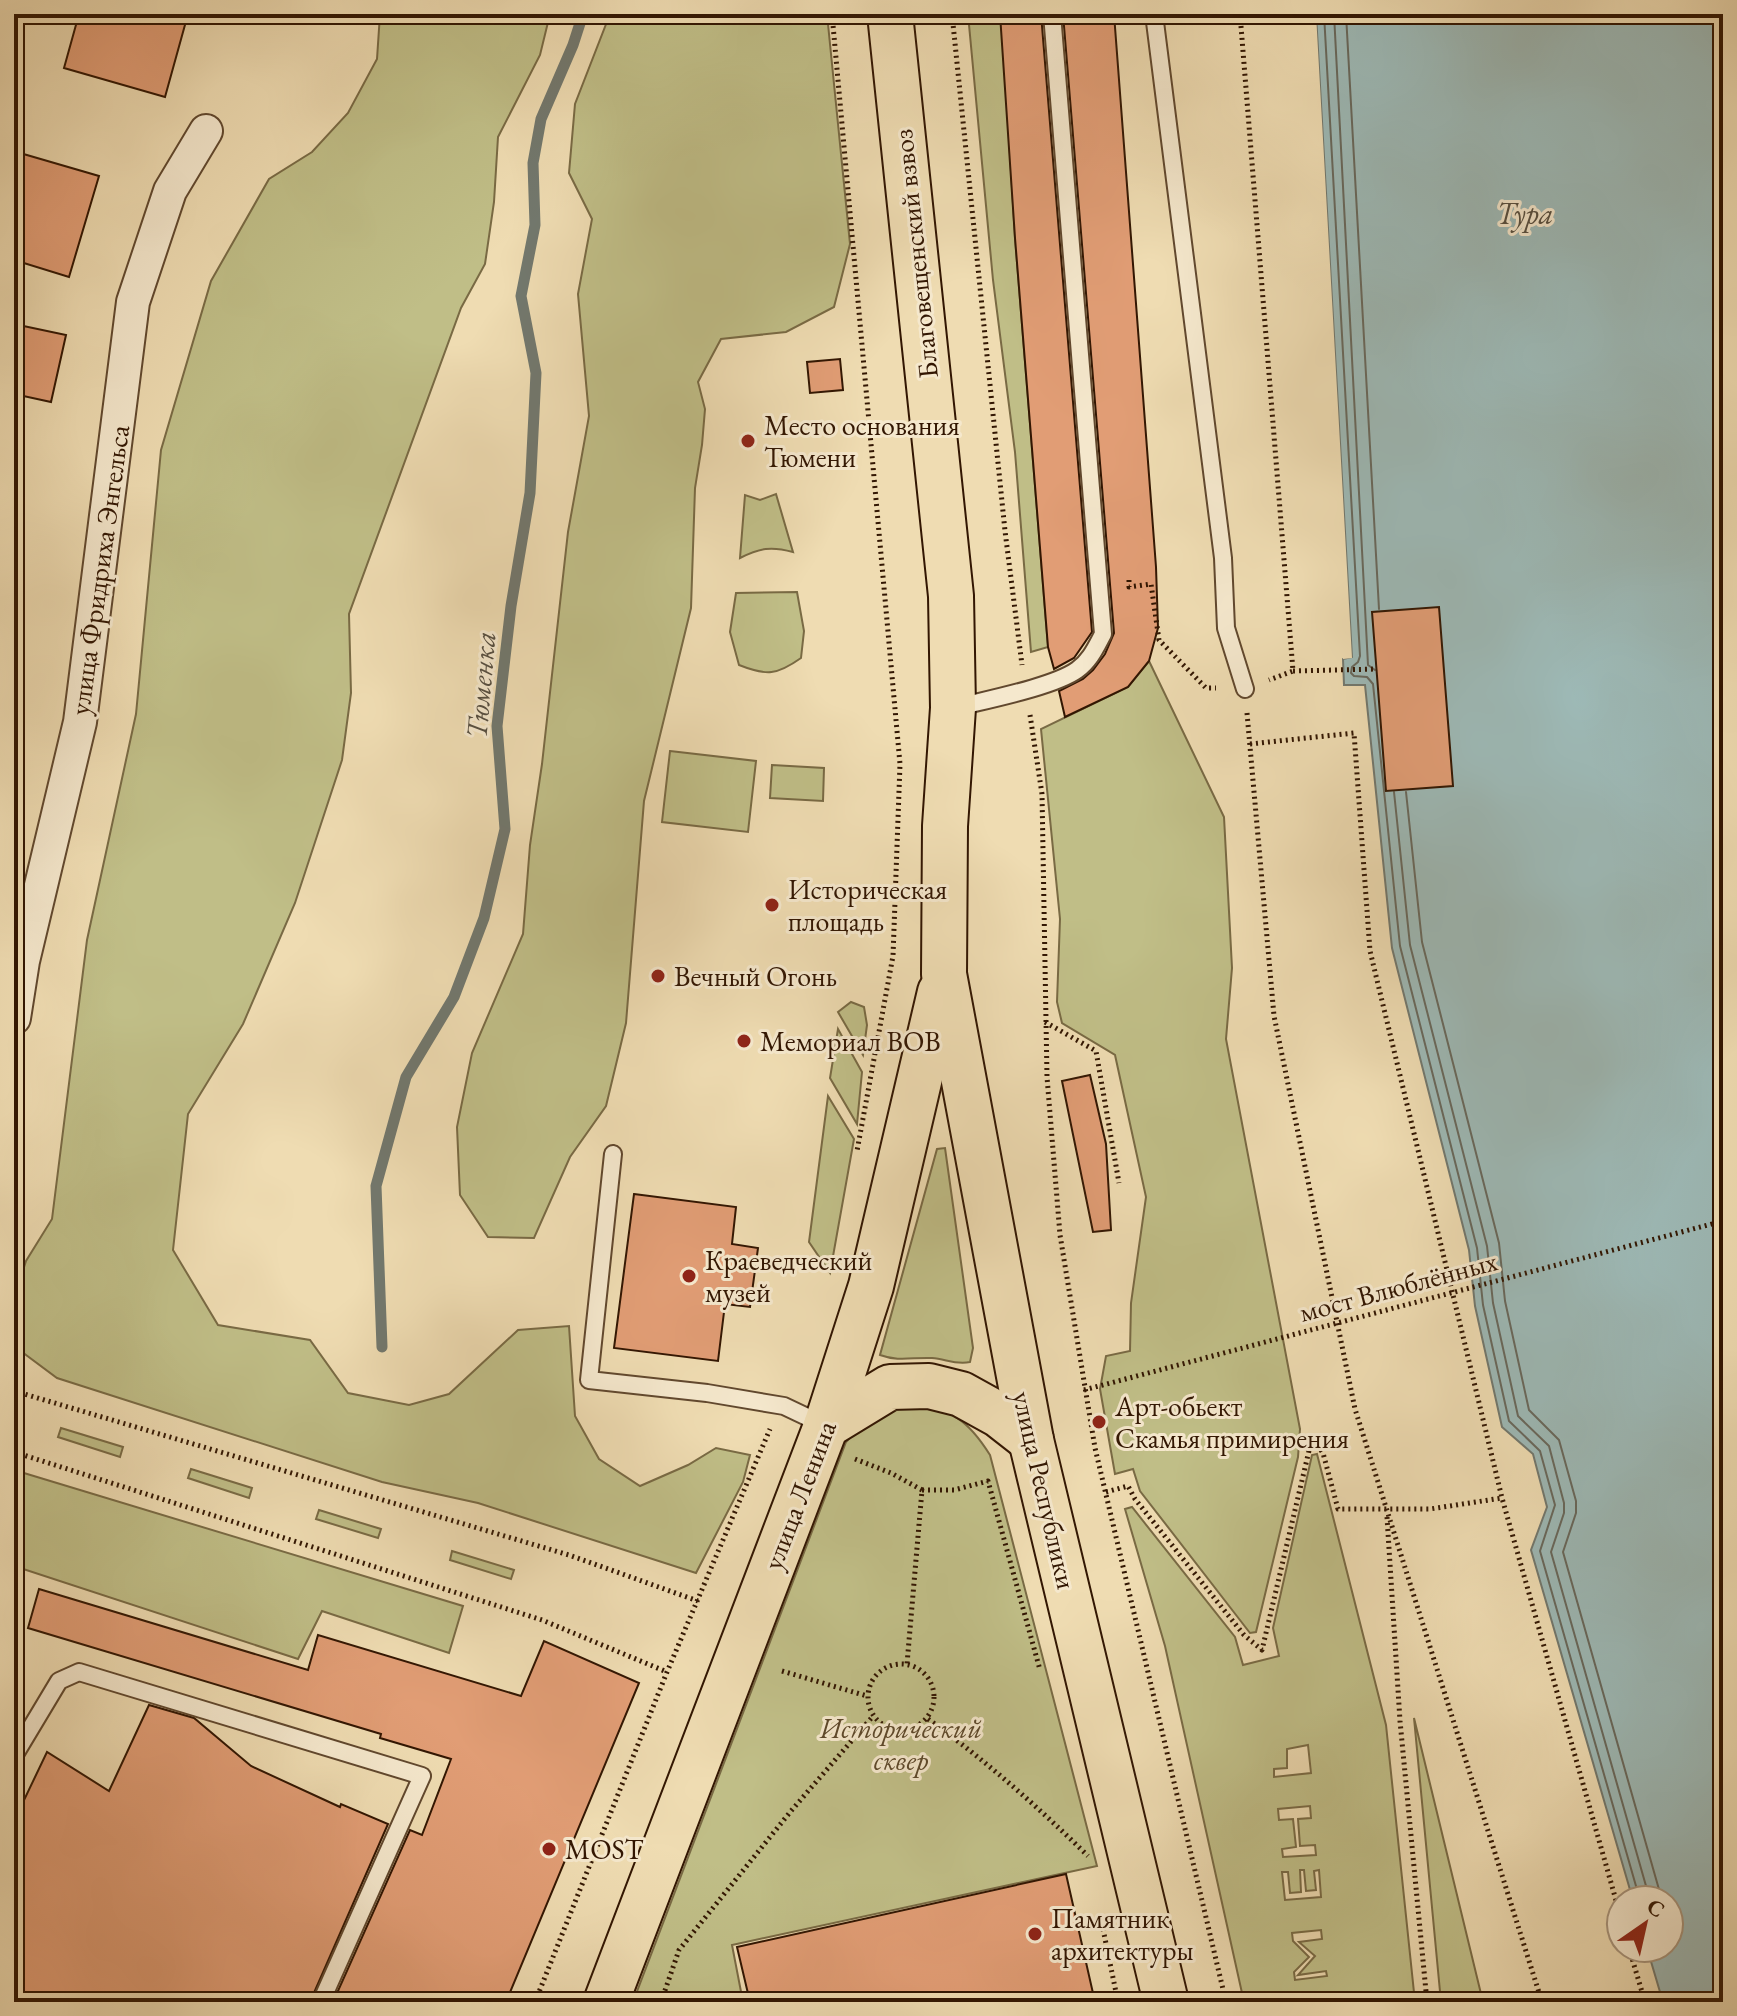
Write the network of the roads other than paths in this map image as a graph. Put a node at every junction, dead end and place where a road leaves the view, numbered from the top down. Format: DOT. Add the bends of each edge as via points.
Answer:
graph roads {
  1 [pos="890,14"];
  2 [pos="1052,14"];
  3 [pos="1154,14"];
  4 [pos="206,131"];
  5 [pos="1245,689"];
  6 [pos="953,708"];
  7 [pos="944,974"];
  8 [pos="14,1018"];
  9 [pos="613,1154"];
  10 [pos="826,1426"];
  11 [pos="1031,1440"];
  12 [pos="14,1756"];
  13 [pos="321,2002"];
  14 [pos="606,2002"];
  15 [pos="1166,2002"];
  1 -- 6 [label="main road, Благовещенский взвоз" via="951,596"];
  2 -- 6 [label="lane" via="1103,634 1077,670"];
  3 -- 5 [label="lane" via="1223,558 1226,628"];
  4 -- 8 [label="street, улица Фридриха Энгельса" via="170,191 133,302 80,722"];
  6 -- 7 [label="main road, Благовещенский взвоз" via="945,826"];
  7 -- 10 [label="main road, улица Ленина" via="871,1286"];
  7 -- 11 [label="main road, улица Республики"];
  9 -- 10 [label="lane" via="589,1380 784,1406"];
  10 -- 11 [label="main road" via="890,1387 929,1386 961,1394"];
  10 -- 14 [label="main road, улица Ленина"];
  11 -- 15 [label="main road, улица Республики"];
  12 -- 13 [label="lane" via="59,1681 79,1672 422,1776"];
}
